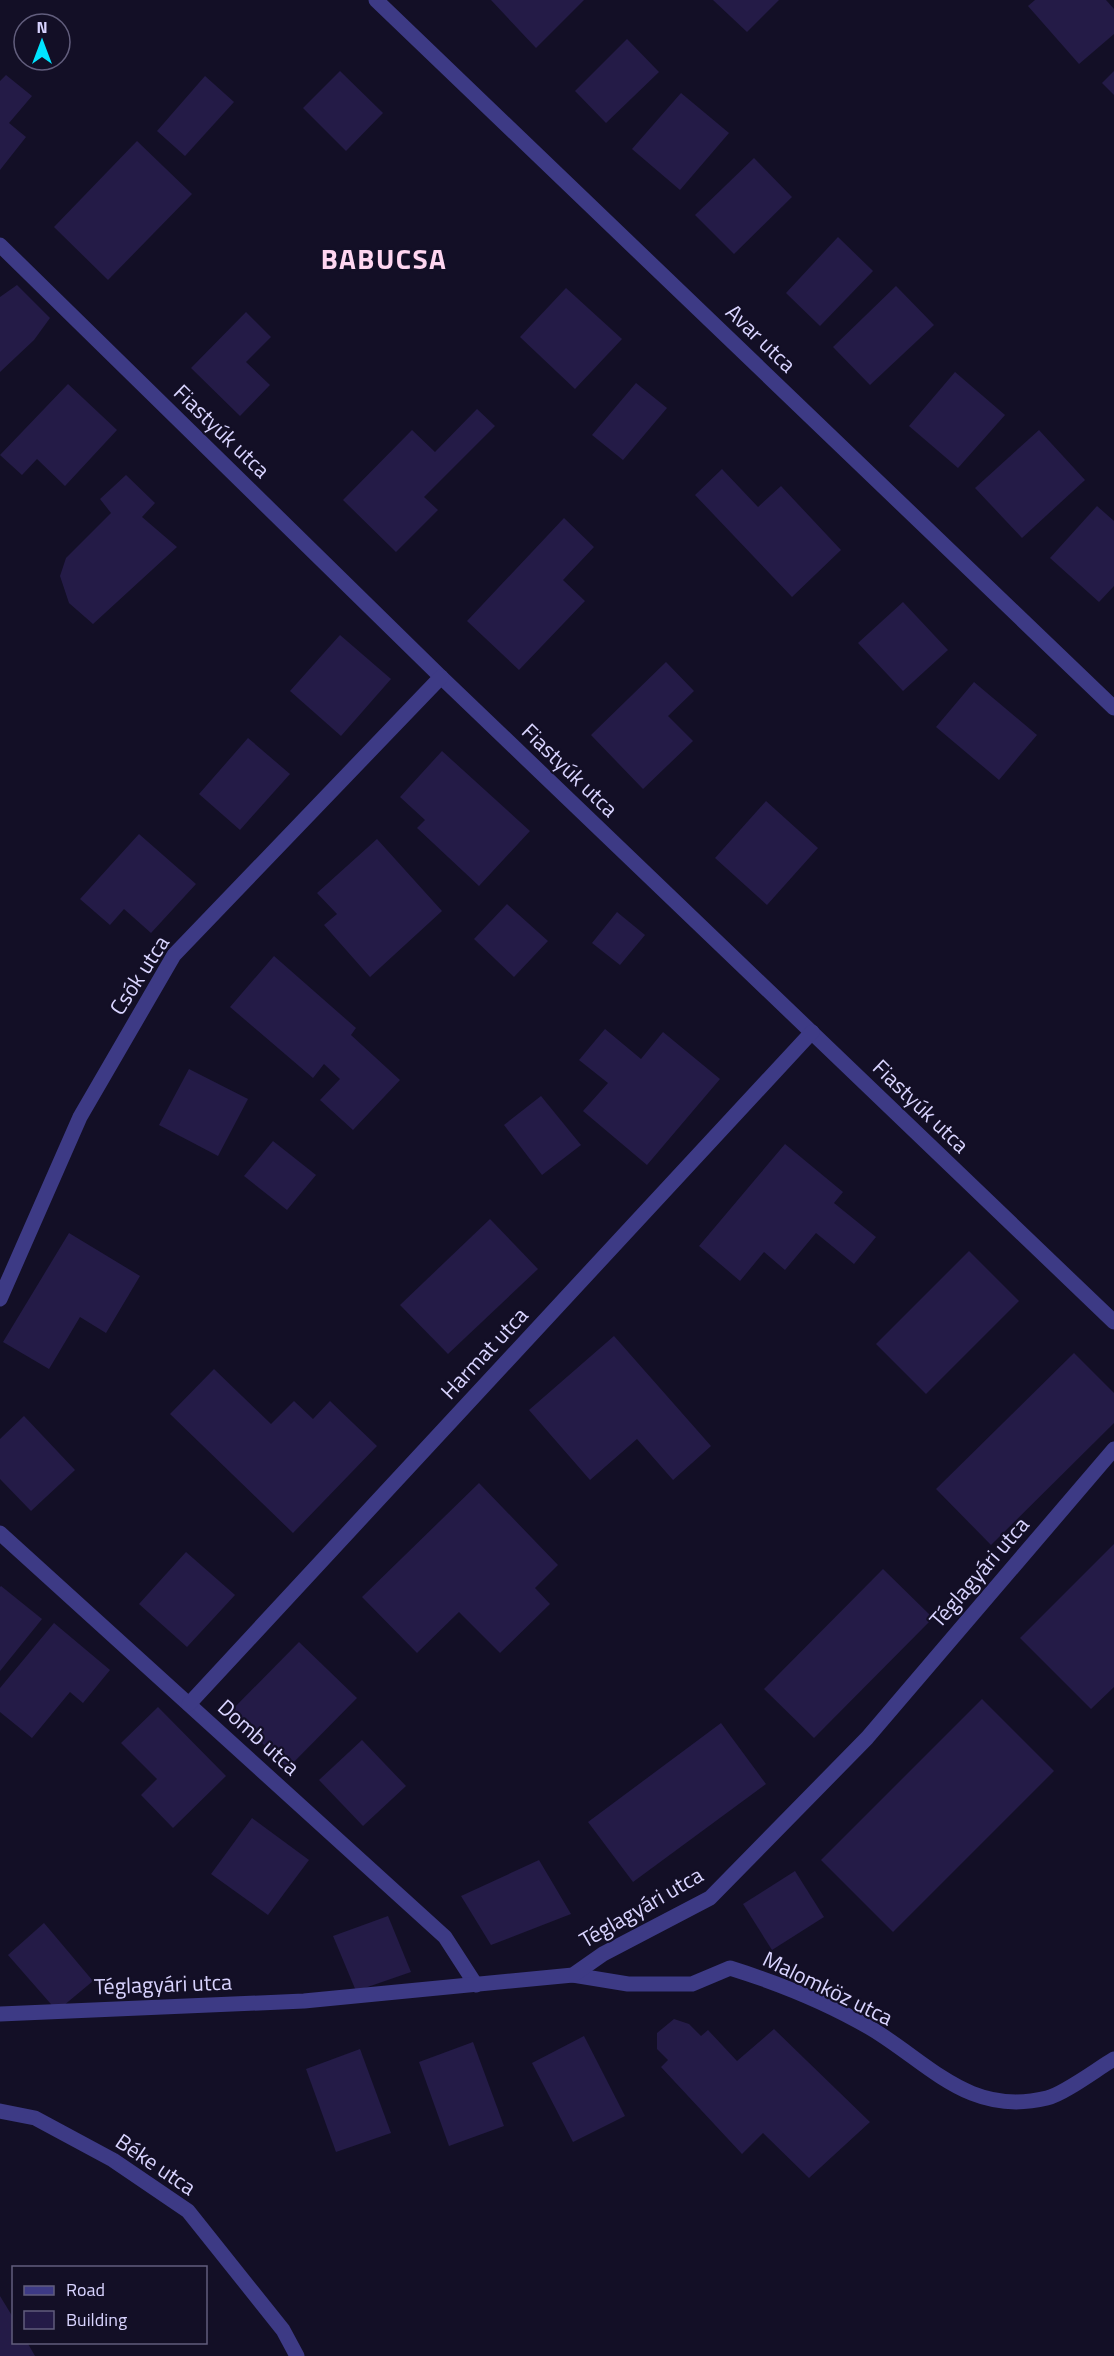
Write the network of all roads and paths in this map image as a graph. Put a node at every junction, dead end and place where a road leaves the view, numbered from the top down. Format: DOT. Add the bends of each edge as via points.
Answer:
graph roads {
  1 [pos="376,0"];
  2 [pos="0,245"];
  3 [pos="441,677"];
  4 [pos="1114,708"];
  5 [pos="812,1032"];
  6 [pos="0,1299"];
  7 [pos="1114,1322"];
  8 [pos="1114,1449"];
  9 [pos="0,1533"];
  10 [pos="189,1704"];
  11 [pos="573,1975"];
  12 [pos="476,1985"];
  13 [pos="0,2014"];
  14 [pos="1114,2059"];
  15 [pos="0,2111"];
  16 [pos="297,2356"];
  1 -- 4 [label="street, Avar utca"];
  2 -- 3 [label="street, Fiastyúk utca"];
  3 -- 5 [label="street, Fiastyúk utca"];
  3 -- 6 [label="street, Csók utca" via="174,955 80,1117"];
  5 -- 7 [label="street, Fiastyúk utca"];
  5 -- 10 [label="street, Harmat utca"];
  8 -- 11 [label="street, Téglagyári utca" via="867,1738 710,1898 603,1954"];
  9 -- 10 [label="street, Domb utca"];
  10 -- 12 [label="street, Domb utca" via="445,1936"];
  11 -- 12 [label="street, Téglagyári utca"];
  11 -- 14 [label="street, Malomköz utca" via="628,1984 692,1984 730,1968 770,1980 872,2029 943,2080 999,2103 1048,2098"];
  12 -- 13 [label="street, Téglagyári utca" via="304,2001"];
  15 -- 16 [label="street, Béke utca" via="35,2118 113,2160 188,2211 283,2330"];
}
